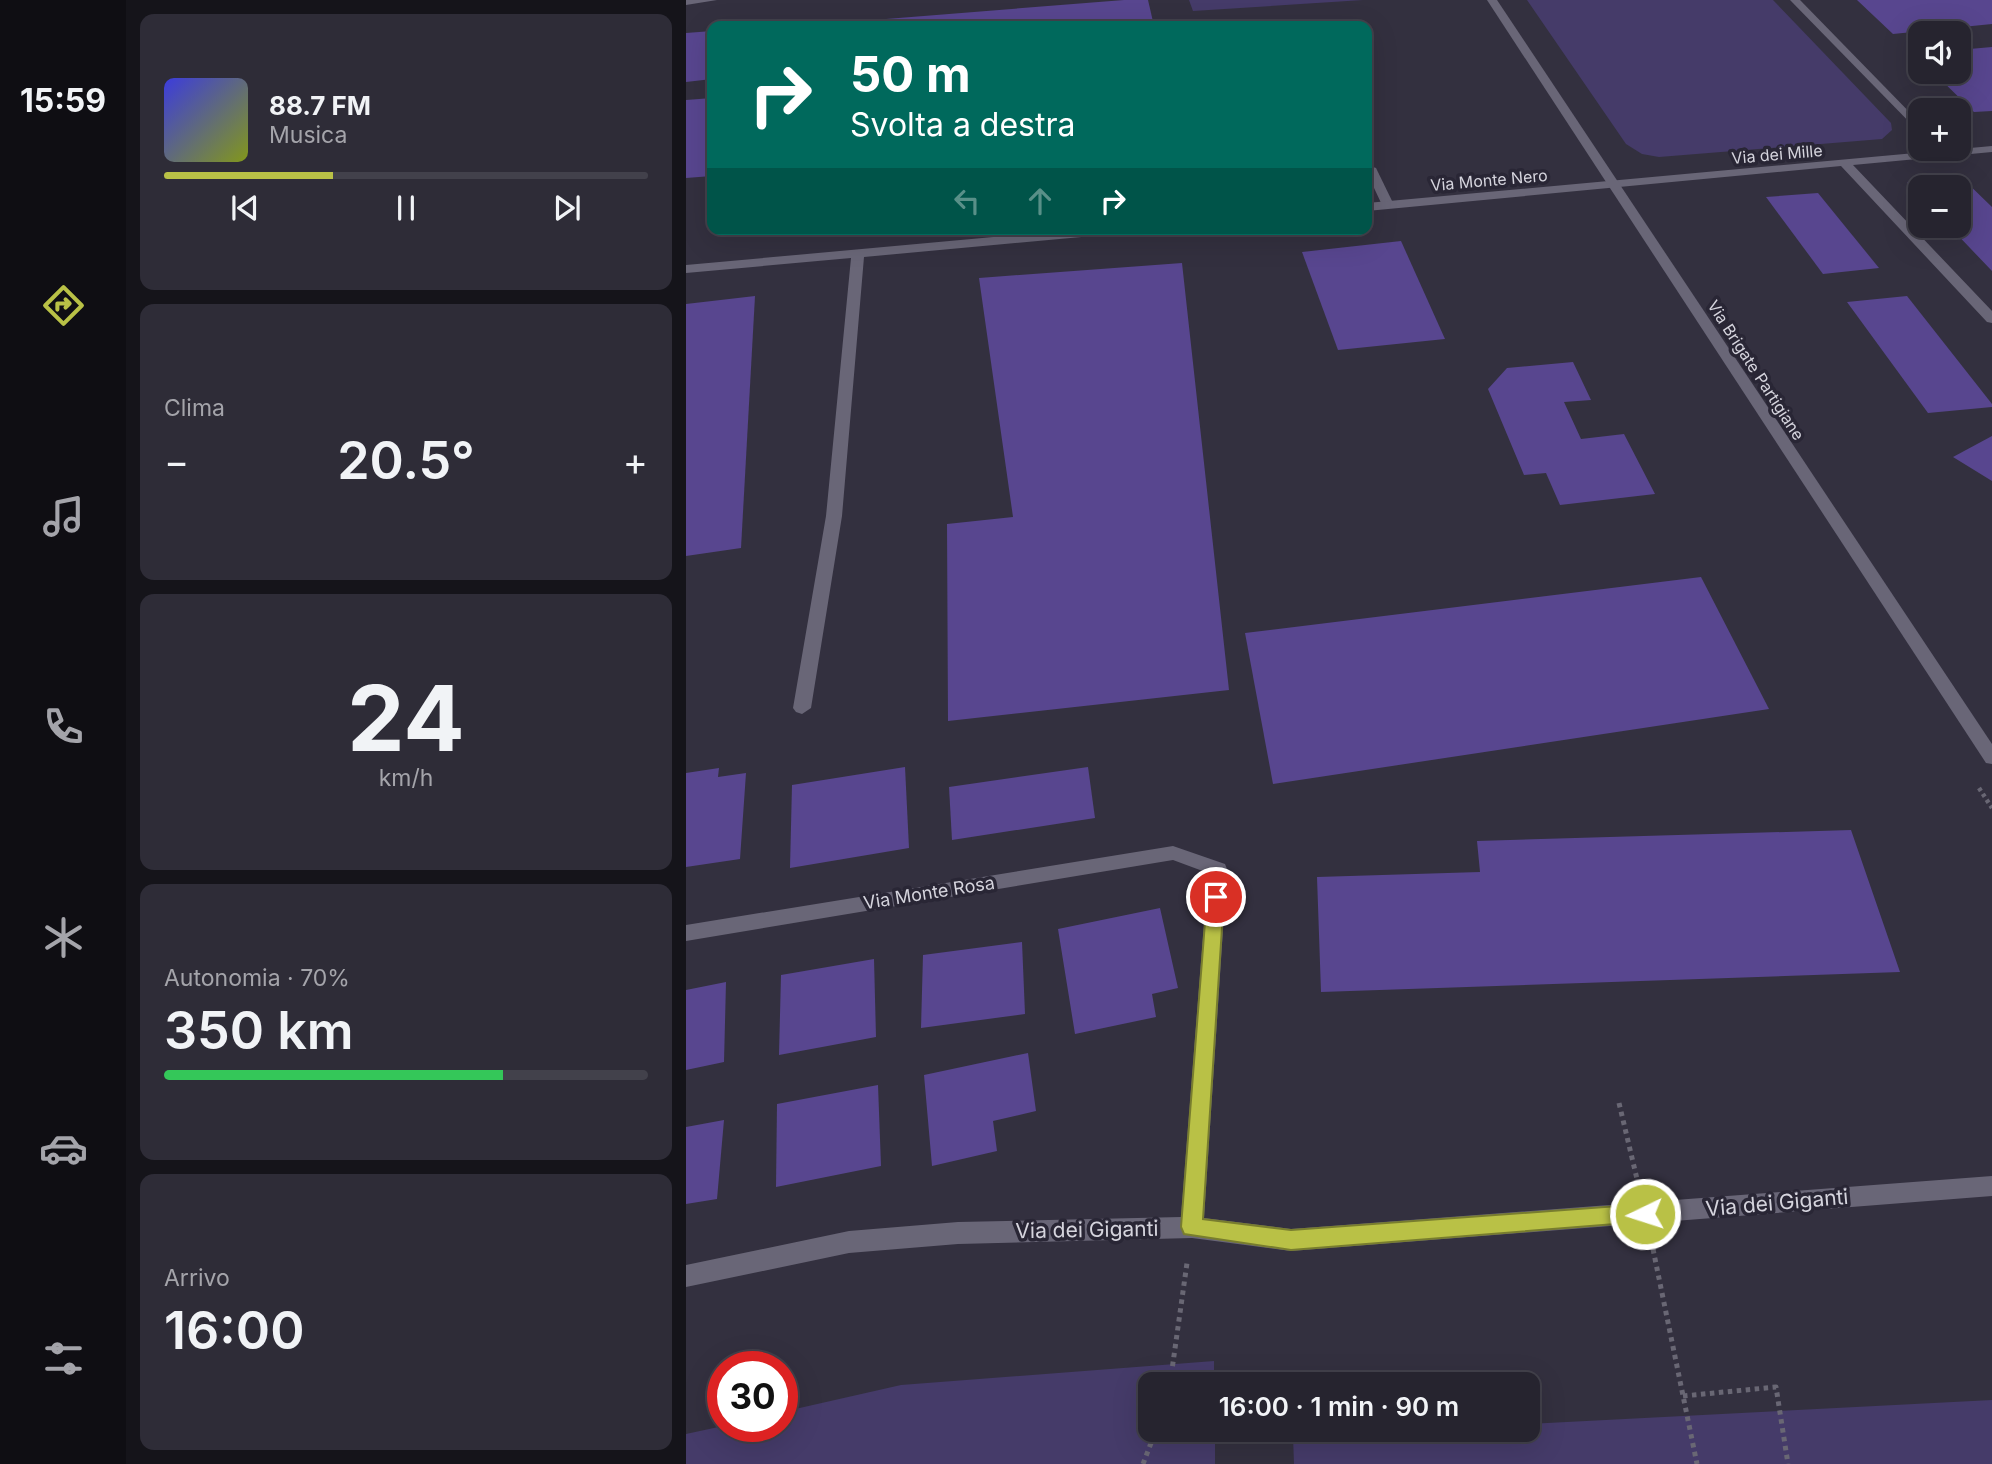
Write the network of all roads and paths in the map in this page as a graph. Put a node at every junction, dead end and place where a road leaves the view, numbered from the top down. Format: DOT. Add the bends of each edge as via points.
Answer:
graph roads {
  1 [pos="712,0"];
  2 [pos="1492,0"];
  3 [pos="1795,0"];
  4 [pos="686,2"];
  5 [pos="1908,118"];
  6 [pos="1992,149"];
  7 [pos="1971,150"];
  8 [pos="1908,156"];
  9 [pos="1845,164"];
  10 [pos="1372,172"];
  11 [pos="1614,185"];
  12 [pos="1388,205"];
  13 [pos="1372,207"];
  14 [pos="1058,235"];
  15 [pos="858,253"];
  16 [pos="686,269"];
  17 [pos="1992,320"];
  18 [pos="802,708"];
  19 [pos="1992,758"];
  20 [pos="686,933"];
  21 [pos="1619,1103"];
  22 [pos="1992,1186"];
  23 [pos="1645,1214"];
  24 [pos="1192,1227"];
  25 [pos="686,1276"];
  26 [pos="1172,1372"];
  27 [pos="1683,1396"];
  28 [pos="1151,1442"];
  29 [pos="1143,1464"];
  30 [pos="1698,1464"];
  31 [pos="1788,1464"];
  1 -- 4 [label="street"];
  2 -- 11 [label="street, Via Brigate Partigiane"];
  3 -- 5 [label="street"];
  6 -- 7 [label="street, Via dei Mille"];
  8 -- 9 [label="street, Via dei Mille"];
  9 -- 11 [label="street, Via dei Mille"];
  9 -- 17 [label="street"];
  10 -- 12 [label="street"];
  11 -- 12 [label="street, Via Monte Nero"];
  11 -- 19 [label="street, Via Brigate Partigiane"];
  12 -- 13 [label="street, Via Monte Nero"];
  14 -- 15 [label="street"];
  15 -- 16 [label="street"];
  15 -- 18 [label="street" via="834,516"];
  20 -- 24 [label="street, Via Monte Rosa" via="1173,853 1218,869"];
  21 -- 23 [label="path"];
  22 -- 23 [label="street, Via dei Giganti"];
  23 -- 24 [label="street, Via dei Giganti" via="1291,1240"];
  23 -- 27 [label="path"];
  24 -- 25 [label="street, Via dei Giganti" via="958,1233 849,1242"];
  24 -- 26 [label="path"];
  27 -- 30 [label="path"];
  27 -- 31 [label="path" via="1776,1387"];
  28 -- 29 [label="path"];
}
